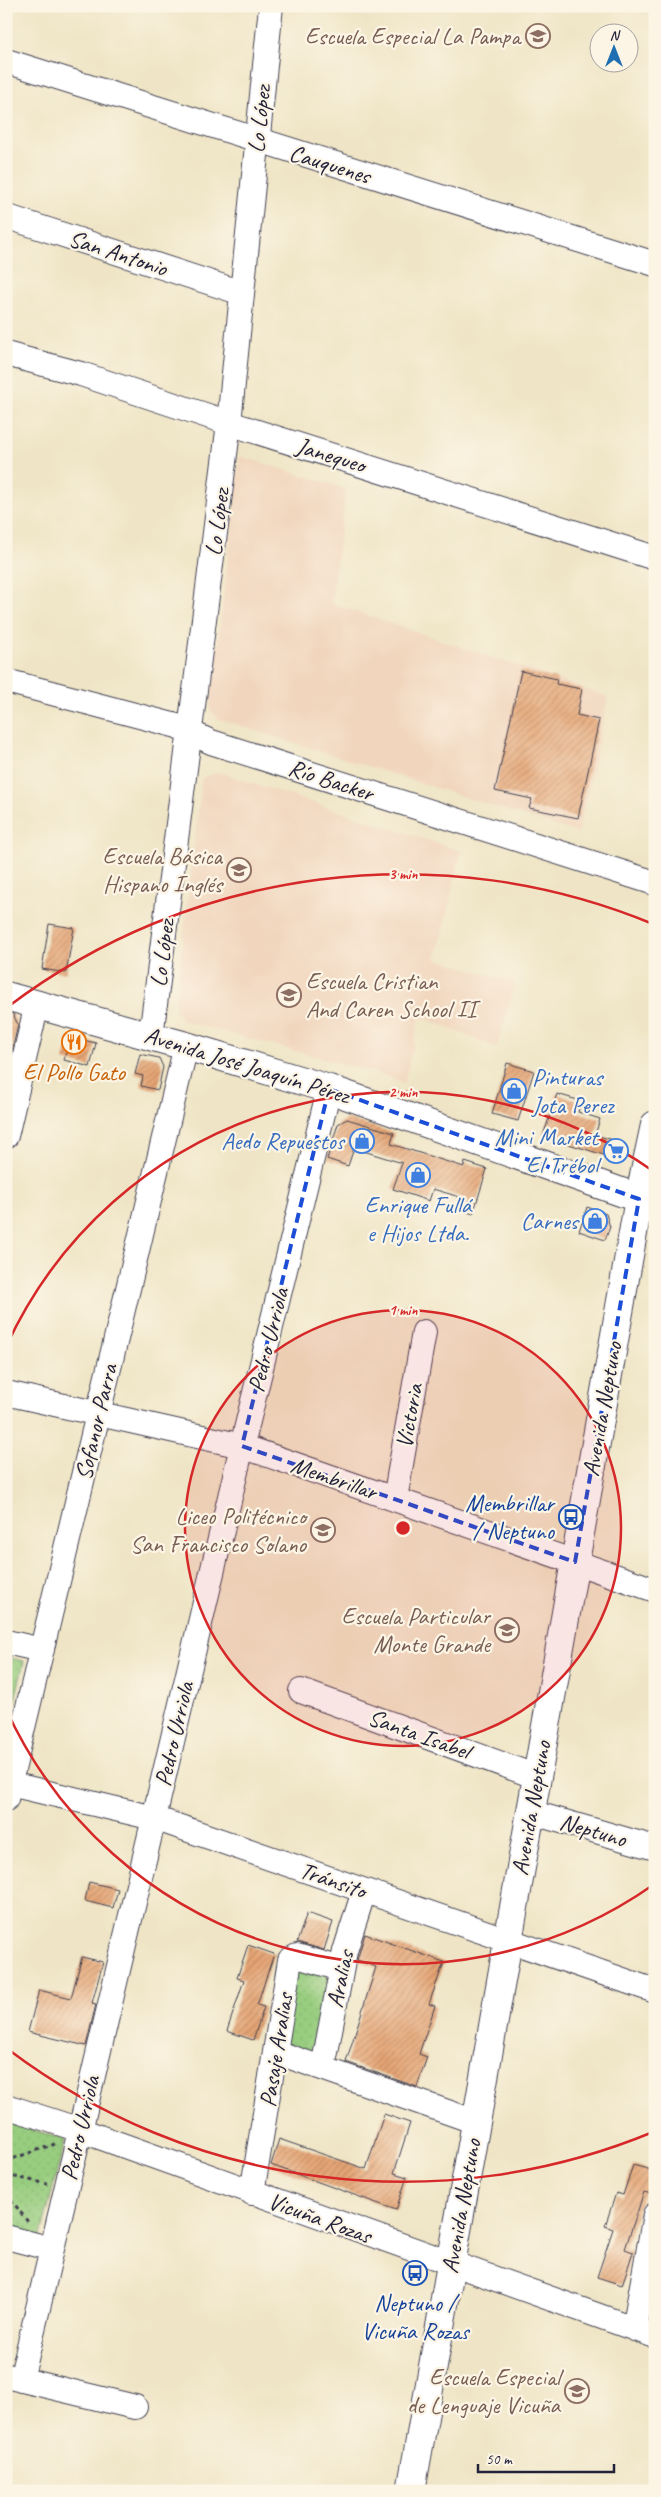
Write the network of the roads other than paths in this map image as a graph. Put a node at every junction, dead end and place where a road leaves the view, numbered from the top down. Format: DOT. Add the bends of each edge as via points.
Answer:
graph roads {
  1 [pos="271,6"];
  2 [pos="6,61"];
  3 [pos="257,141"];
  4 [pos="7,214"];
  5 [pos="655,264"];
  6 [pos="242,293"];
  7 [pos="6,354"];
  8 [pos="229,423"];
  9 [pos="655,558"];
  10 [pos="6,681"];
  11 [pos="191,732"];
  12 [pos="655,882"];
  13 [pos="6,996"];
  14 [pos="37,1004"];
  15 [pos="151,1036"];
  16 [pos="186,1046"];
  17 [pos="329,1089"];
  18 [pos="655,1125"];
  19 [pos="6,1136"];
  20 [pos="647,1202"];
  21 [pos="424,1332"];
  22 [pos="6,1393"];
  23 [pos="98,1414"];
  24 [pos="242,1446"];
  25 [pos="395,1499"];
  26 [pos="575,1562"];
  27 [pos="655,1590"];
  28 [pos="6,1642"];
  29 [pos="42,1650"];
  30 [pos="301,1692"];
  31 [pos="537,1777"];
  32 [pos="7,1789"];
  33 [pos="530,1812"];
  34 [pos="154,1818"];
  35 [pos="655,1848"];
  36 [pos="364,1891"];
  37 [pos="508,1940"];
  38 [pos="341,1969"];
  39 [pos="655,1991"];
  40 [pos="276,2052"];
  41 [pos="322,2068"];
  42 [pos="6,2106"];
  43 [pos="476,2122"];
  44 [pos="80,2130"];
  45 [pos="252,2193"];
  46 [pos="655,2215"];
  47 [pos="6,2237"];
  48 [pos="52,2249"];
  49 [pos="451,2265"];
  50 [pos="644,2332"];
  51 [pos="13,2378"];
  52 [pos="135,2407"];
  53 [pos="411,2491"];
  1 -- 3 [label="street, Lo López"];
  2 -- 3 [label="street, Cauquenes"];
  3 -- 5 [label="street, Cauquenes"];
  3 -- 6 [label="street, Lo López"];
  4 -- 6 [label="street, San Antonio"];
  6 -- 8 [label="street, Lo López"];
  7 -- 8 [label="street, Janequeo" via="81,374"];
  8 -- 9 [label="street, Janequeo"];
  8 -- 11 [label="street, Lo López"];
  10 -- 11 [label="street, Río Backer"];
  11 -- 12 [label="street, Río Backer" via="211,742"];
  11 -- 15 [label="street, Lo López"];
  13 -- 14 [label="main road, Avenida José Joaquín Pérez"];
  14 -- 15 [label="main road, Avenida José Joaquín Pérez"];
  14 -- 19 [label="street"];
  15 -- 16 [label="main road, Avenida José Joaquín Pérez"];
  16 -- 17 [label="main road, Avenida José Joaquín Pérez"];
  16 -- 23 [label="street, Sofanor Parra"];
  17 -- 20 [label="main road, Avenida José Joaquín Pérez"];
  17 -- 24 [label="street, Pedro Urriola"];
  18 -- 20 [label="main road, Avenida Neptuno"];
  20 -- 26 [label="main road, Avenida Neptuno"];
  21 -- 25 [label="street, Victoria"];
  22 -- 23 [label="street, Membrillar"];
  23 -- 24 [label="street, Membrillar"];
  23 -- 29 [label="street, Sofanor Parra"];
  24 -- 25 [label="street, Membrillar"];
  24 -- 34 [label="street, Pedro Urriola"];
  25 -- 26 [label="street, Membrillar"];
  26 -- 27 [label="street, Membrillar"];
  26 -- 31 [label="main road, Avenida Neptuno"];
  28 -- 29 [label="street"];
  29 -- 32 [label="street, Sofanor Parra"];
  30 -- 31 [label="street, Santa Isabel"];
  31 -- 33 [label="main road, Avenida Neptuno"];
  32 -- 34 [label="street, Tránsito"];
  33 -- 35 [label="street, Neptuno"];
  33 -- 37 [label="main road, Avenida Neptuno"];
  34 -- 36 [label="street, Tránsito"];
  34 -- 44 [label="street, Pedro Urriola"];
  36 -- 37 [label="street, Tránsito"];
  36 -- 38 [label="street, Aralias"];
  37 -- 39 [label="street, Tránsito"];
  37 -- 43 [label="main road, Avenida Neptuno"];
  38 -- 40 [label="street, Pasaje Aralias" via="297,1956 290,1960"];
  38 -- 41 [label="street, Aralias"];
  40 -- 41 [label="street"];
  40 -- 45 [label="street, Pasaje Aralias"];
  41 -- 43 [label="street"];
  42 -- 44 [label="street, Vicuña Rozas"];
  43 -- 49 [label="main road, Avenida Neptuno"];
  44 -- 45 [label="street, Vicuña Rozas"];
  44 -- 48 [label="street, Pedro Urriola"];
  45 -- 49 [label="street, Vicuña Rozas"];
  46 -- 50 [label="street, Vicuña Rozas"];
  47 -- 48 [label="street"];
  48 -- 51 [label="street, Pedro Urriola"];
  49 -- 50 [label="street, Vicuña Rozas"];
  49 -- 53 [label="main road, Avenida Neptuno"];
  51 -- 52 [label="street"];
}
